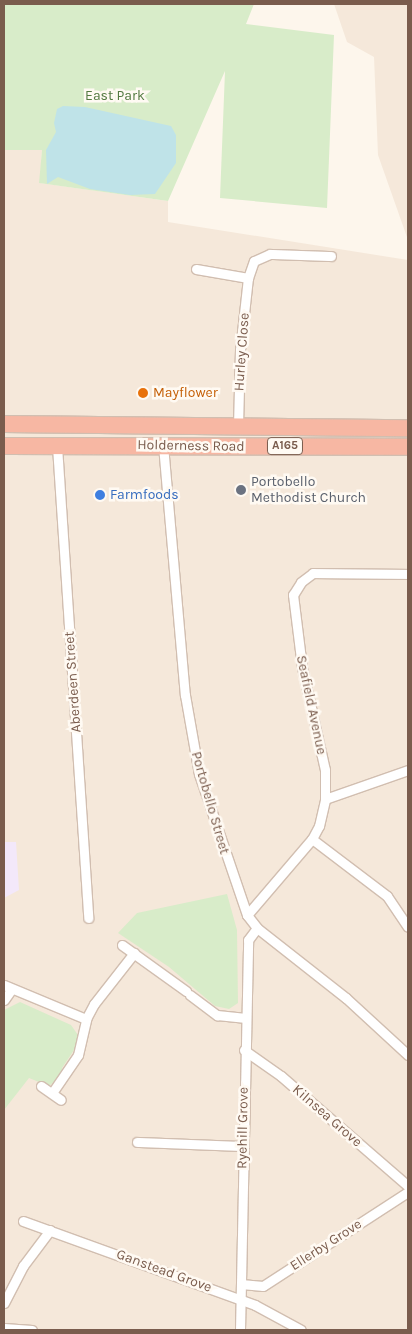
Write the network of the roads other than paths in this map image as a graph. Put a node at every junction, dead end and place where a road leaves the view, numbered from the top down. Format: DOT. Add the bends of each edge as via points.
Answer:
graph roads {
  1 [pos="331,256"];
  2 [pos="196,269"];
  3 [pos="248,278"];
  4 [pos="4,424"];
  5 [pos="238,426"];
  6 [pos="408,428"];
  7 [pos="163,445"];
  8 [pos="4,446"];
  9 [pos="57,446"];
  10 [pos="408,447"];
  11 [pos="408,574"];
  12 [pos="408,770"];
  13 [pos="325,799"];
  14 [pos="312,839"];
  15 [pos="247,915"];
  16 [pos="88,918"];
  17 [pos="408,927"];
  18 [pos="257,928"];
  19 [pos="122,945"];
  20 [pos="134,953"];
  21 [pos="7,988"];
  22 [pos="4,1000"];
  23 [pos="246,1018"];
  24 [pos="86,1019"];
  25 [pos="244,1050"];
  26 [pos="408,1055"];
  27 [pos="41,1086"];
  28 [pos="52,1093"];
  29 [pos="62,1100"];
  30 [pos="137,1142"];
  31 [pos="242,1146"];
  32 [pos="408,1186"];
  33 [pos="408,1192"];
  34 [pos="23,1221"];
  35 [pos="50,1230"];
  36 [pos="241,1284"];
  37 [pos="240,1299"];
  38 [pos="4,1303"];
  39 [pos="4,1328"];
  40 [pos="32,1330"];
  41 [pos="240,1330"];
  42 [pos="301,1330"];
  1 -- 3 [label="street, Hurley Close" via="270,254 254,261"];
  2 -- 3 [label="street"];
  3 -- 5 [label="street, Hurley Close" via="240,350"];
  4 -- 5 [label="highway, Holderness Road / A165"];
  5 -- 6 [label="highway, Holderness Road / A165"];
  7 -- 9 [label="highway, Holderness Road / A165"];
  7 -- 10 [label="highway, Holderness Road / A165"];
  7 -- 15 [label="street, Portobello Street" via="184,695 198,774"];
  8 -- 9 [label="highway, Holderness Road / A165"];
  9 -- 16 [label="street, Aberdeen Street"];
  11 -- 13 [label="street, Seafield Avenue" via="313,574 301,582 293,595 302,666 325,770"];
  12 -- 13 [label="street"];
  13 -- 14 [label="street, Seafield Avenue" via="319,826"];
  14 -- 15 [label="street, Seafield Avenue"];
  14 -- 17 [label="street" via="387,896"];
  15 -- 18 [label="street, Portobello Street"];
  18 -- 23 [label="street, Ryehill Grove" via="248,940"];
  18 -- 26 [label="street, Portobello Street" via="346,998"];
  19 -- 20 [label="street"];
  20 -- 23 [label="street" via="216,1015"];
  20 -- 24 [label="street" via="105,987"];
  21 -- 22 [label="street"];
  21 -- 24 [label="street"];
  23 -- 25 [label="street, Ryehill Grove"];
  24 -- 28 [label="street" via="78,1055"];
  25 -- 31 [label="street, Ryehill Grove"];
  25 -- 32 [label="street, Kilnsea Grove" via="281,1076"];
  27 -- 28 [label="street"];
  28 -- 29 [label="street"];
  30 -- 31 [label="street"];
  31 -- 36 [label="street, Ryehill Grove"];
  33 -- 36 [label="street, Ellerby Grove" via="263,1286"];
  34 -- 35 [label="street, Ganstead Grove"];
  35 -- 37 [label="street, Ganstead Grove"];
  35 -- 38 [label="street" via="23,1266"];
  36 -- 37 [label="street, Ryehill Grove"];
  37 -- 41 [label="street, Ryehill Grove"];
  37 -- 42 [label="street, Ganstead Grove" via="273,1312"];
  39 -- 40 [label="street"];
}
